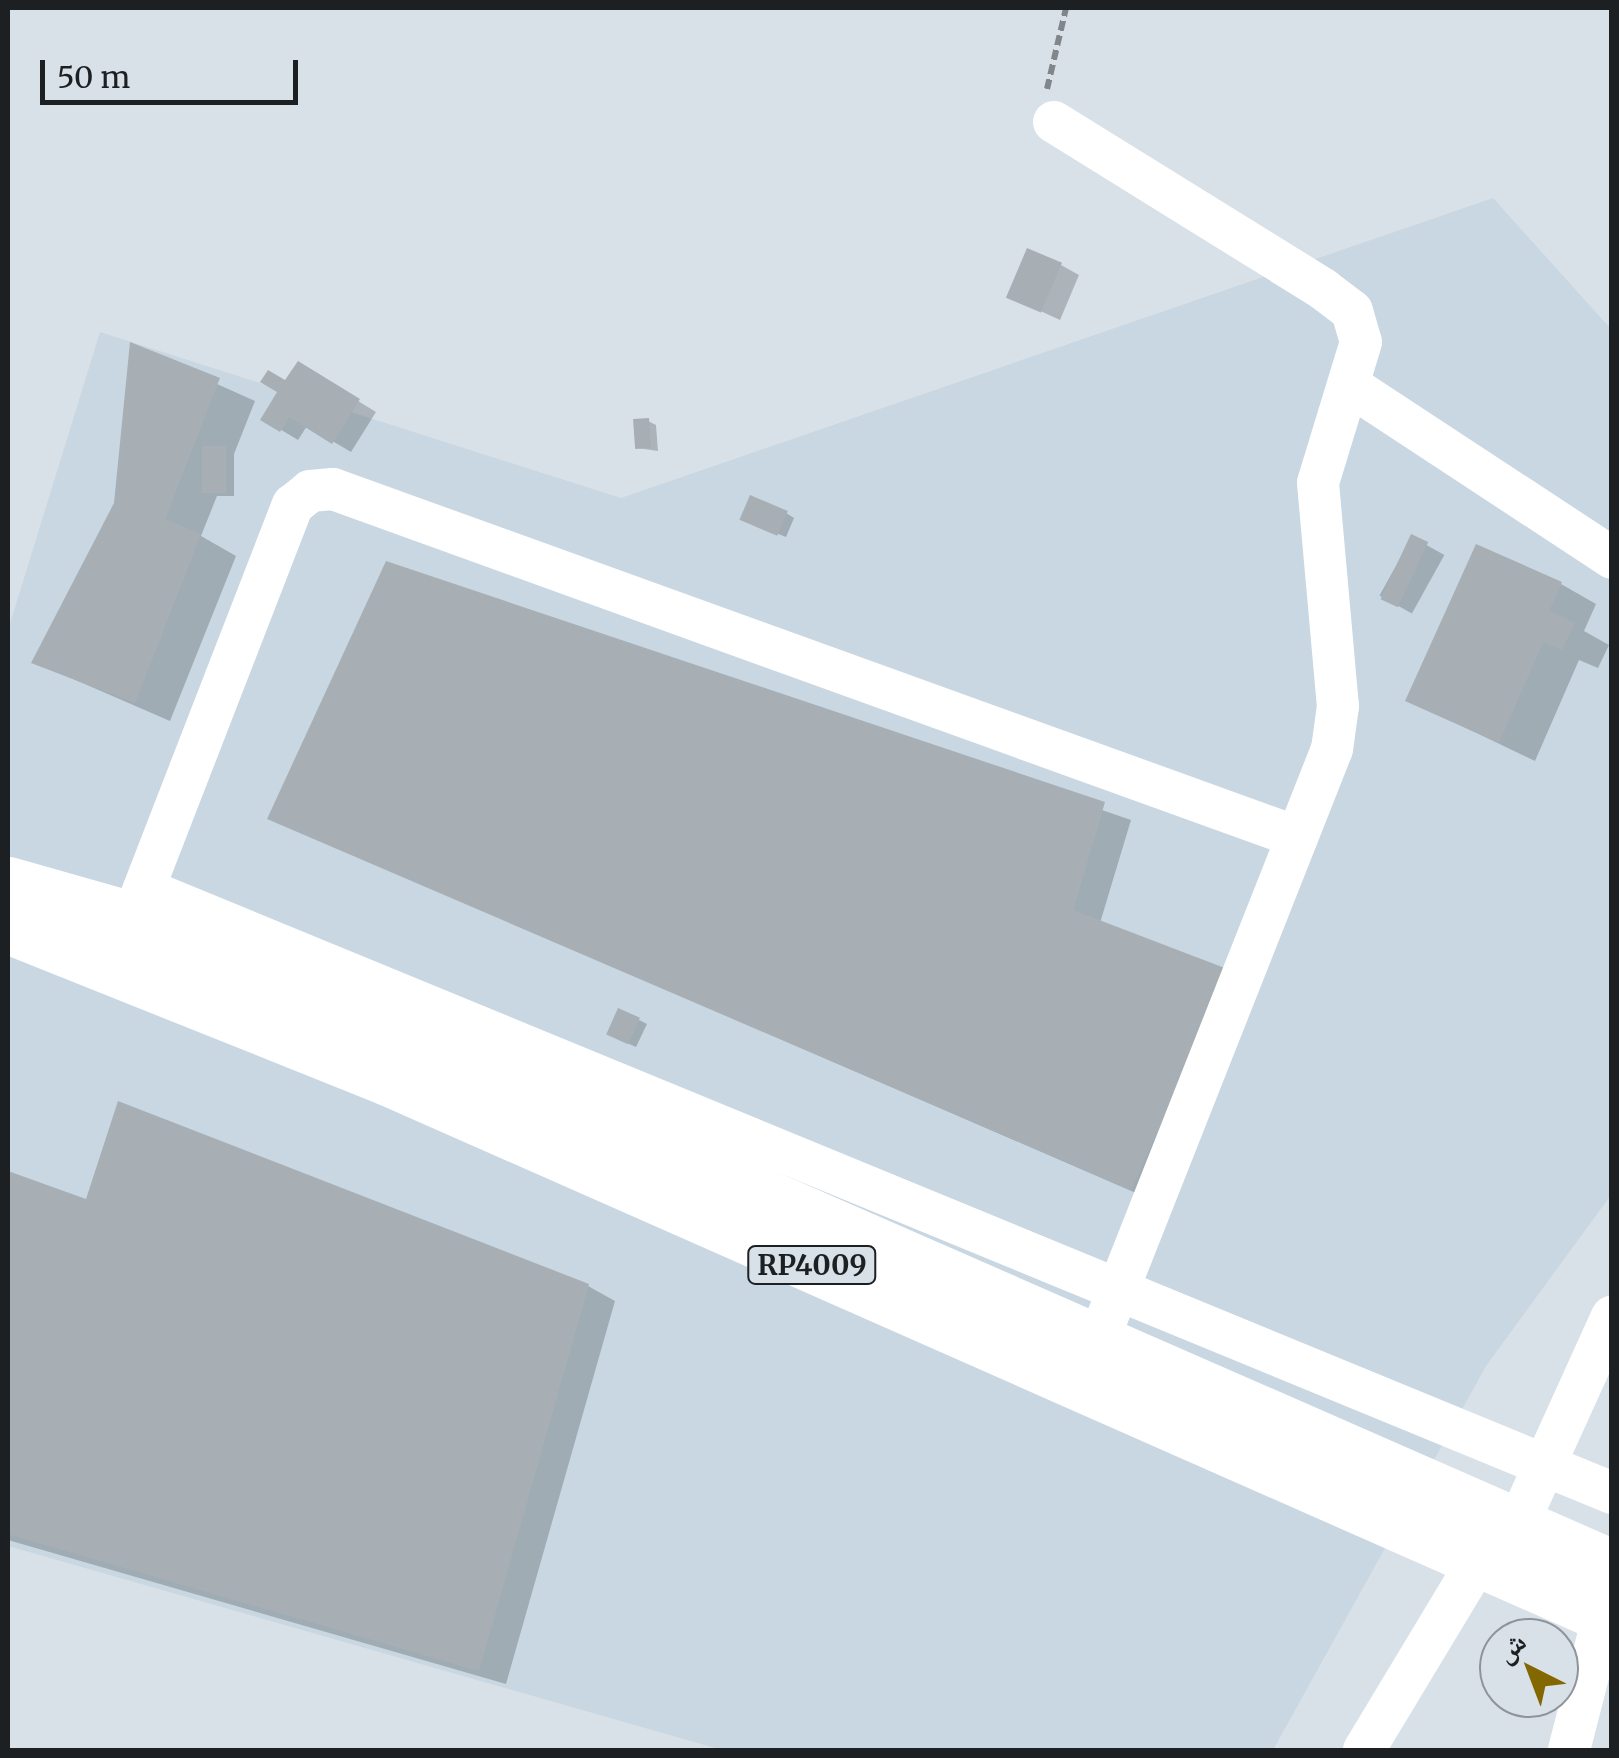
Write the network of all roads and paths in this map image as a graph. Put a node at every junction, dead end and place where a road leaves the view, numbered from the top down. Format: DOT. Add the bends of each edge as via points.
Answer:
graph roads {
  1 [pos="1066,8"];
  2 [pos="1054,122"];
  3 [pos="1349,385"];
  4 [pos="1612,558"];
  5 [pos="1298,837"];
  6 [pos="8,884"];
  7 [pos="138,904"];
  8 [pos="8,926"];
  9 [pos="1120,1284"];
  10 [pos="1612,1316"];
  11 [pos="1098,1341"];
  12 [pos="1541,1461"];
  13 [pos="1612,1493"];
  14 [pos="1498,1542"];
  15 [pos="1609,1600"];
  16 [pos="1364,1750"];
  17 [pos="1569,1750"];
  1 -- 2 [label="path" via="1046,99"];
  2 -- 3 [label="street" via="1352,311 1361,342"];
  3 -- 4 [label="street"];
  3 -- 5 [label="street" via="1318,483 1335,732"];
  5 -- 7 [label="street" via="333,489 310,491 294,505"];
  5 -- 9 [label="street"];
  6 -- 7 [label="main road, RP4009"];
  7 -- 9 [label="street"];
  7 -- 11 [label="main road, RP4009"];
  8 -- 14 [label="main road, RP4009"];
  9 -- 11 [label="street"];
  9 -- 12 [label="street"];
  10 -- 12 [label="street"];
  11 -- 14 [label="main road, RP4009"];
  12 -- 13 [label="street"];
  12 -- 14 [label="street"];
  14 -- 15 [label="main road, RP4009"];
  14 -- 16 [label="street"];
  15 -- 17 [label="street"];
}
